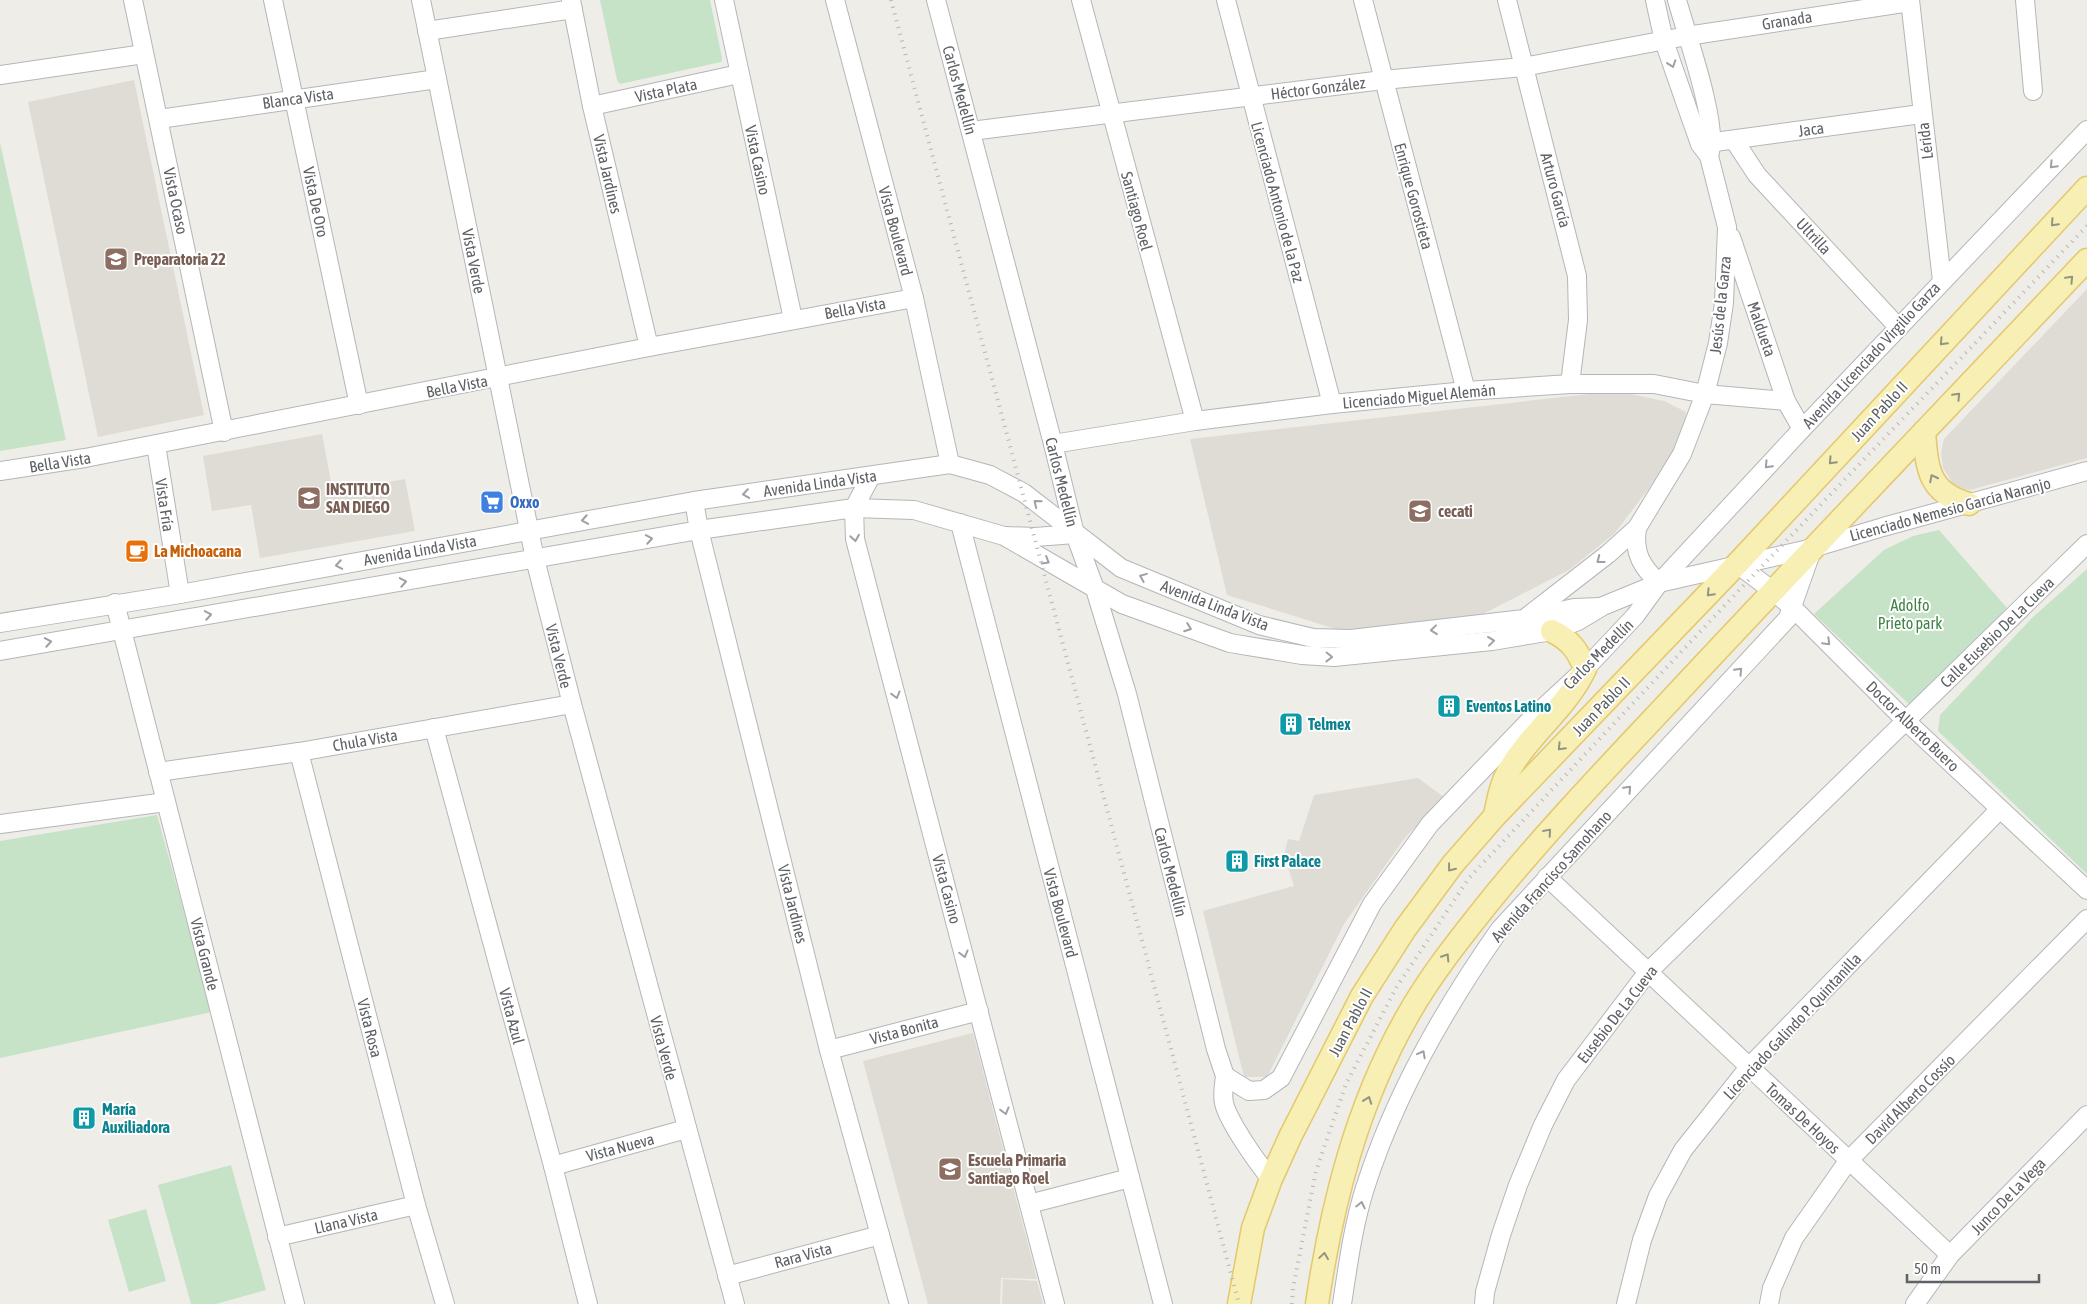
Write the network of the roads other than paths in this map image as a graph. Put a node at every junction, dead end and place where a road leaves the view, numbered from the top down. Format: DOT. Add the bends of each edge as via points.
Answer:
graph roads {
  1 [pos="133,0"];
  2 [pos="273,0"];
  3 [pos="421,0"];
  4 [pos="724,0"];
  5 [pos="835,0"];
  6 [pos="936,0"];
  7 [pos="1081,0"];
  8 [pos="1226,0"];
  9 [pos="1364,0"];
  10 [pos="1507,0"];
  11 [pos="1655,0"];
  12 [pos="1677,0"];
  13 [pos="2025,0"];
  14 [pos="1910,1"];
  15 [pos="572,4"];
  16 [pos="1805,8"];
  17 [pos="427,30"];
  18 [pos="1687,36"];
  19 [pos="1664,41"];
  20 [pos="144,54"];
  21 [pos="1523,68"];
  22 [pos="739,74"];
  23 [pos="0,75"];
  24 [pos="437,79"];
  25 [pos="1383,80"];
  26 [pos="2033,91"];
  27 [pos="1250,96"];
  28 [pos="294,98"];
  29 [pos="592,106"];
  30 [pos="1110,114"];
  31 [pos="1921,114"];
  32 [pos="159,119"];
  33 [pos="2087,130"];
  34 [pos="971,132"];
  35 [pos="1734,140"];
  36 [pos="1707,147"];
  37 [pos="2087,188"];
  38 [pos="1728,227"];
  39 [pos="2087,260"];
  40 [pos="1942,281"];
  41 [pos="914,298"];
  42 [pos="793,319"];
  43 [pos="1899,328"];
  44 [pos="649,347"];
  45 [pos="497,378"];
  46 [pos="1570,384"];
  47 [pos="1466,391"];
  48 [pos="1706,394"];
  49 [pos="1786,401"];
  50 [pos="1332,404"];
  51 [pos="359,405"];
  52 [pos="1195,421"];
  53 [pos="1802,429"];
  54 [pos="224,432"];
  55 [pos="1924,432"];
  56 [pos="1053,444"];
  57 [pos="156,445"];
  58 [pos="950,464"];
  59 [pos="0,471"];
  60 [pos="2087,471"];
  61 [pos="871,476"];
  62 [pos="694,502"];
  63 [pos="1969,504"];
  64 [pos="854,508"];
  65 [pos="960,522"];
  66 [pos="1637,528"];
  67 [pos="528,530"];
  68 [pos="699,530"];
  69 [pos="1075,534"];
  70 [pos="1004,536"];
  71 [pos="2087,544"];
  72 [pos="1813,548"];
  73 [pos="535,559"];
  74 [pos="1737,564"];
  75 [pos="1659,584"];
  76 [pos="1095,589"];
  77 [pos="1773,591"];
  78 [pos="180,594"];
  79 [pos="115,604"];
  80 [pos="1603,606"];
  81 [pos="1793,608"];
  82 [pos="1524,619"];
  83 [pos="0,623"];
  84 [pos="122,630"];
  85 [pos="1552,631"];
  86 [pos="0,650"];
  87 [pos="1585,669"];
  88 [pos="572,704"];
  89 [pos="1906,720"];
  90 [pos="434,728"];
  91 [pos="299,752"];
  92 [pos="158,772"];
  93 [pos="166,802"];
  94 [pos="2000,809"];
  95 [pos="1495,816"];
  96 [pos="0,824"];
  97 [pos="1547,877"];
  98 [pos="2087,890"];
  99 [pos="2087,918"];
  100 [pos="1647,972"];
  101 [pos="979,1011"];
  102 [pos="829,1050"];
  103 [pos="1749,1067"];
  104 [pos="1225,1076"];
  105 [pos="2087,1116"];
  106 [pos="686,1129"];
  107 [pos="1848,1161"];
  108 [pos="553,1166"];
  109 [pos="1130,1178"];
  110 [pos="1271,1179"];
  111 [pos="1029,1204"];
  112 [pos="416,1205"];
  113 [pos="880,1235"];
  114 [pos="277,1237"];
  115 [pos="1950,1255"];
  116 [pos="727,1276"];
  117 [pos="295,1304"];
  118 [pos="445,1304"];
  119 [pos="588,1304"];
  120 [pos="735,1304"];
  121 [pos="899,1304"];
  122 [pos="1055,1304"];
  123 [pos="1163,1304"];
  124 [pos="1239,1304"];
  125 [pos="1317,1304"];
  126 [pos="1342,1304"];
  127 [pos="1484,1304"];
  128 [pos="1626,1304"];
  129 [pos="1768,1304"];
  130 [pos="1915,1304"];
  1 -- 20 [label="street, Vista Ocaso"];
  2 -- 28 [label="street, Vista De Oro"];
  3 -- 17 [label="street, Vista Verde"];
  4 -- 22 [label="street, Vista Casino"];
  5 -- 41 [label="street, Vista Boulevard"];
  6 -- 34 [label="street, Carlos Medellín"];
  7 -- 30 [label="street, Santiago Roel"];
  8 -- 27 [label="street, Licenciado Antonio de la Paz"];
  9 -- 25 [label="street, Enrique Gorostieta"];
  10 -- 21 [label="street, Arturo García"];
  11 -- 19 [label="street, Jesús de la Garza"];
  12 -- 18 [label="street, Jesús de la Garza"];
  13 -- 26 [label="street"];
  14 -- 16 [label="street, Granada"];
  14 -- 31 [label="street, Lérida"];
  15 -- 17 [label="street"];
  15 -- 29 [label="street, Vista Jardines"];
  16 -- 18 [label="street, Granada"];
  17 -- 24 [label="street, Vista Verde"];
  18 -- 19 [label="street, Granada"];
  18 -- 36 [label="street, Jesús de la Garza" via="1707,109"];
  19 -- 21 [label="street, Héctor González"];
  19 -- 36 [label="street, Jesús de la Garza, one-way"];
  20 -- 23 [label="street"];
  20 -- 32 [label="street, Vista Ocaso"];
  21 -- 25 [label="street, Héctor González"];
  21 -- 46 [label="street, Arturo García" via="1576,276 1578,320"];
  22 -- 29 [label="street, Vista Plata"];
  22 -- 42 [label="street, Vista Casino"];
  24 -- 28 [label="street, Blanca Vista"];
  24 -- 45 [label="street, Vista Verde"];
  25 -- 27 [label="street, Héctor González"];
  25 -- 47 [label="street, Enrique Gorostieta"];
  27 -- 30 [label="street, Héctor González"];
  27 -- 50 [label="street, Licenciado Antonio de la Paz"];
  28 -- 32 [label="street, Blanca Vista"];
  28 -- 51 [label="street, Vista De Oro"];
  29 -- 44 [label="street, Vista Jardines"];
  30 -- 34 [label="street, Héctor González"];
  30 -- 52 [label="street, Santiago Roel"];
  31 -- 35 [label="street, Jaca"];
  31 -- 40 [label="street, Lérida"];
  32 -- 54 [label="street, Vista Ocaso"];
  33 -- 40 [label="street, Avenida Licenciado Virgilio Garza, one-way"];
  34 -- 56 [label="street, Carlos Medellín"];
  35 -- 36 [label="street, Jaca"];
  35 -- 43 [label="street, Ultrilla" via="1757,175"];
  36 -- 38 [label="street, Jesús de la Garza"];
  37 -- 74 [label="main road, Juan Pablo II, one-way"];
  38 -- 48 [label="street, Jesús de la Garza" via="1724,303"];
  38 -- 49 [label="street, Maldueta"];
  55 -- 39 [label="main road, one-way"];
  40 -- 43 [label="street, Avenida Licenciado Virgilio Garza"];
  41 -- 42 [label="street, Bella Vista"];
  41 -- 58 [label="street, Vista Boulevard"];
  42 -- 44 [label="street, Bella Vista"];
  43 -- 53 [label="street, Avenida Licenciado Virgilio Garza"];
  44 -- 45 [label="street, Bella Vista"];
  45 -- 51 [label="street, Bella Vista"];
  45 -- 67 [label="street, Vista Verde"];
  46 -- 47 [label="street, Licenciado Miguel Alemán"];
  46 -- 48 [label="street, Licenciado Miguel Alemán" via="1654,384"];
  47 -- 50 [label="street, Licenciado Miguel Alemán"];
  48 -- 49 [label="street, Licenciado Miguel Alemán"];
  48 -- 66 [label="street, Jesús de la Garza" via="1682,454"];
  49 -- 53 [label="street, Maldueta"];
  50 -- 52 [label="street, Licenciado Miguel Alemán"];
  51 -- 54 [label="street, Bella Vista"];
  52 -- 56 [label="street, Licenciado Miguel Alemán"];
  53 -- 75 [label="street, Avenida Licenciado Virgilio Garza, one-way"];
  54 -- 57 [label="street, Bella Vista"];
  63 -- 55 [label="main road, one-way" via="1952,499 1932,480"];
  55 -- 72 [label="main road"];
  56 -- 69 [label="street, Carlos Medellín"];
  57 -- 59 [label="street, Bella Vista"];
  57 -- 78 [label="street, Vista Fría"];
  58 -- 61 [label="street, Avenida Linda Vista"];
  69 -- 58 [label="street, Avenida Linda Vista, one-way" via="1024,493 990,475"];
  60 -- 63 [label="street, Licenciado Nemesio García Naranjo"];
  61 -- 62 [label="street, Avenida Linda Vista, one-way"];
  61 -- 64 [label="street, Vista Casino"];
  62 -- 67 [label="street, Avenida Linda Vista, one-way"];
  62 -- 68 [label="street, Vista Jardines"];
  63 -- 72 [label="street, Licenciado Nemesio García Naranjo"];
  64 -- 65 [label="street, Avenida Linda Vista" via="914,510"];
  64 -- 68 [label="street, Avenida Linda Vista"];
  64 -- 101 [label="street, Vista Casino, one-way" via="855,540"];
  65 -- 70 [label="street, Avenida Linda Vista"];
  65 -- 109 [label="street, Vista Boulevard"];
  66 -- 75 [label="street" via="1636,552"];
  66 -- 82 [label="street, Jesús de la Garza, one-way"];
  67 -- 73 [label="street, Vista Verde"];
  67 -- 78 [label="street, Avenida Linda Vista, one-way"];
  73 -- 68 [label="street, Avenida Linda Vista, one-way"];
  68 -- 102 [label="street, Vista Jardines"];
  69 -- 70 [label="street"];
  69 -- 76 [label="street, Carlos Medellín"];
  82 -- 69 [label="street, Avenida Linda Vista, one-way" via="1351,639 1313,638 1260,625 1122,568"];
  70 -- 76 [label="street, Avenida Linda Vista, one-way"];
  71 -- 89 [label="street, Calle Eusebio De La Cueva"];
  72 -- 74 [label="street, Licenciado Nemesio García Naranjo"];
  72 -- 77 [label="main road"];
  72 -- 81 [label="street, Avenida Francisco Samohano"];
  84 -- 73 [label="street, Avenida Linda Vista, one-way"];
  73 -- 88 [label="street, Vista Verde"];
  74 -- 75 [label="street, Avenida Linda Vista"];
  74 -- 77 [label="street, Doctor Alberto Buero"];
  74 -- 95 [label="main road, Juan Pablo II, one-way"];
  75 -- 80 [label="street, Avenida Linda Vista"];
  75 -- 87 [label="street, Carlos Medellín" via="1635,616"];
  76 -- 85 [label="street, Avenida Linda Vista, one-way" via="1122,604 1230,643 1302,656 1351,656 1492,642"];
  76 -- 104 [label="street, Carlos Medellín" via="1127,694"];
  77 -- 81 [label="street, Doctor Alberto Buero"];
  125 -- 77 [label="main road, one-way" via="1327,1240 1346,1163 1370,1093 1408,1015 1450,951 1552,827"];
  78 -- 79 [label="street, Avenida Linda Vista"];
  79 -- 83 [label="street, Avenida Linda Vista"];
  79 -- 84 [label="street, Vista Grande"];
  80 -- 82 [label="street, Avenida Linda Vista" via="1574,608"];
  80 -- 85 [label="street, Avenida Linda Vista"];
  81 -- 89 [label="street, Doctor Alberto Buero, one-way"];
  97 -- 81 [label="street, Avenida Francisco Samohano, one-way" via="1788,618"];
  86 -- 84 [label="street, Avenida Linda Vista, one-way"];
  84 -- 92 [label="street, Vista Grande"];
  85 -- 87 [label="main road" via="1572,644"];
  87 -- 95 [label="main road" via="1576,687 1516,759 1506,776"];
  87 -- 104 [label="street, Carlos Medellín" via="1530,719 1430,824 1372,904 1281,1078 1264,1090 1248,1091"];
  88 -- 90 [label="street, Chula Vista"];
  88 -- 106 [label="street, Vista Verde"];
  89 -- 94 [label="street, Doctor Alberto Buero"];
  89 -- 100 [label="street, Eusebio De La Cueva"];
  90 -- 91 [label="street, Chula Vista"];
  90 -- 108 [label="street, Vista Azul"];
  91 -- 92 [label="street, Chula Vista"];
  91 -- 112 [label="street, Vista Rosa"];
  92 -- 93 [label="street, Vista Grande"];
  93 -- 96 [label="street"];
  93 -- 114 [label="street, Vista Grande"];
  94 -- 98 [label="street, Doctor Alberto Buero"];
  94 -- 103 [label="street, Licenciado Galindo P. Quintanilla"];
  95 -- 110 [label="main road, Juan Pablo II, one-way" via="1453,864 1362,996"];
  97 -- 100 [label="street, Tomas De Hoyos"];
  126 -- 97 [label="street, Avenida Francisco Samohano, one-way" via="1364,1189 1413,1070 1474,966 1500,929"];
  99 -- 107 [label="street, David Alberto Cossío"];
  100 -- 103 [label="street, Tomas De Hoyos"];
  100 -- 127 [label="street, Eusebio De La Cueva" via="1566,1080 1543,1125 1501,1235"];
  101 -- 102 [label="street, Vista Bonita"];
  101 -- 111 [label="street, Vista Casino, one-way"];
  102 -- 113 [label="street, Vista Jardines"];
  103 -- 107 [label="street, Tomas De Hoyos"];
  103 -- 128 [label="street, Licenciado Galindo P. Quintanilla" via="1683,1150 1658,1196 1642,1240"];
  104 -- 110 [label="street" via="1224,1106 1255,1160"];
  105 -- 115 [label="street, Junco De La Vega"];
  106 -- 108 [label="street, Vista Nueva"];
  106 -- 116 [label="street, Vista Verde"];
  107 -- 115 [label="street, Tomas De Hoyos"];
  107 -- 129 [label="street, David Alberto Cossío" via="1794,1238"];
  108 -- 119 [label="street, Vista Azul"];
  109 -- 111 [label="street"];
  109 -- 123 [label="street, Vista Boulevard"];
  110 -- 124 [label="main road, Juan Pablo II" via="1253,1228"];
  111 -- 122 [label="street, Vista Casino"];
  112 -- 114 [label="street, Llana Vista"];
  112 -- 118 [label="street, Vista Rosa"];
  113 -- 116 [label="street, Rara Vista"];
  113 -- 121 [label="street, Vista Jardines"];
  114 -- 117 [label="street, Vista Grande"];
  115 -- 130 [label="street, Junco De La Vega"];
  116 -- 120 [label="street, Vista Verde"];
}
